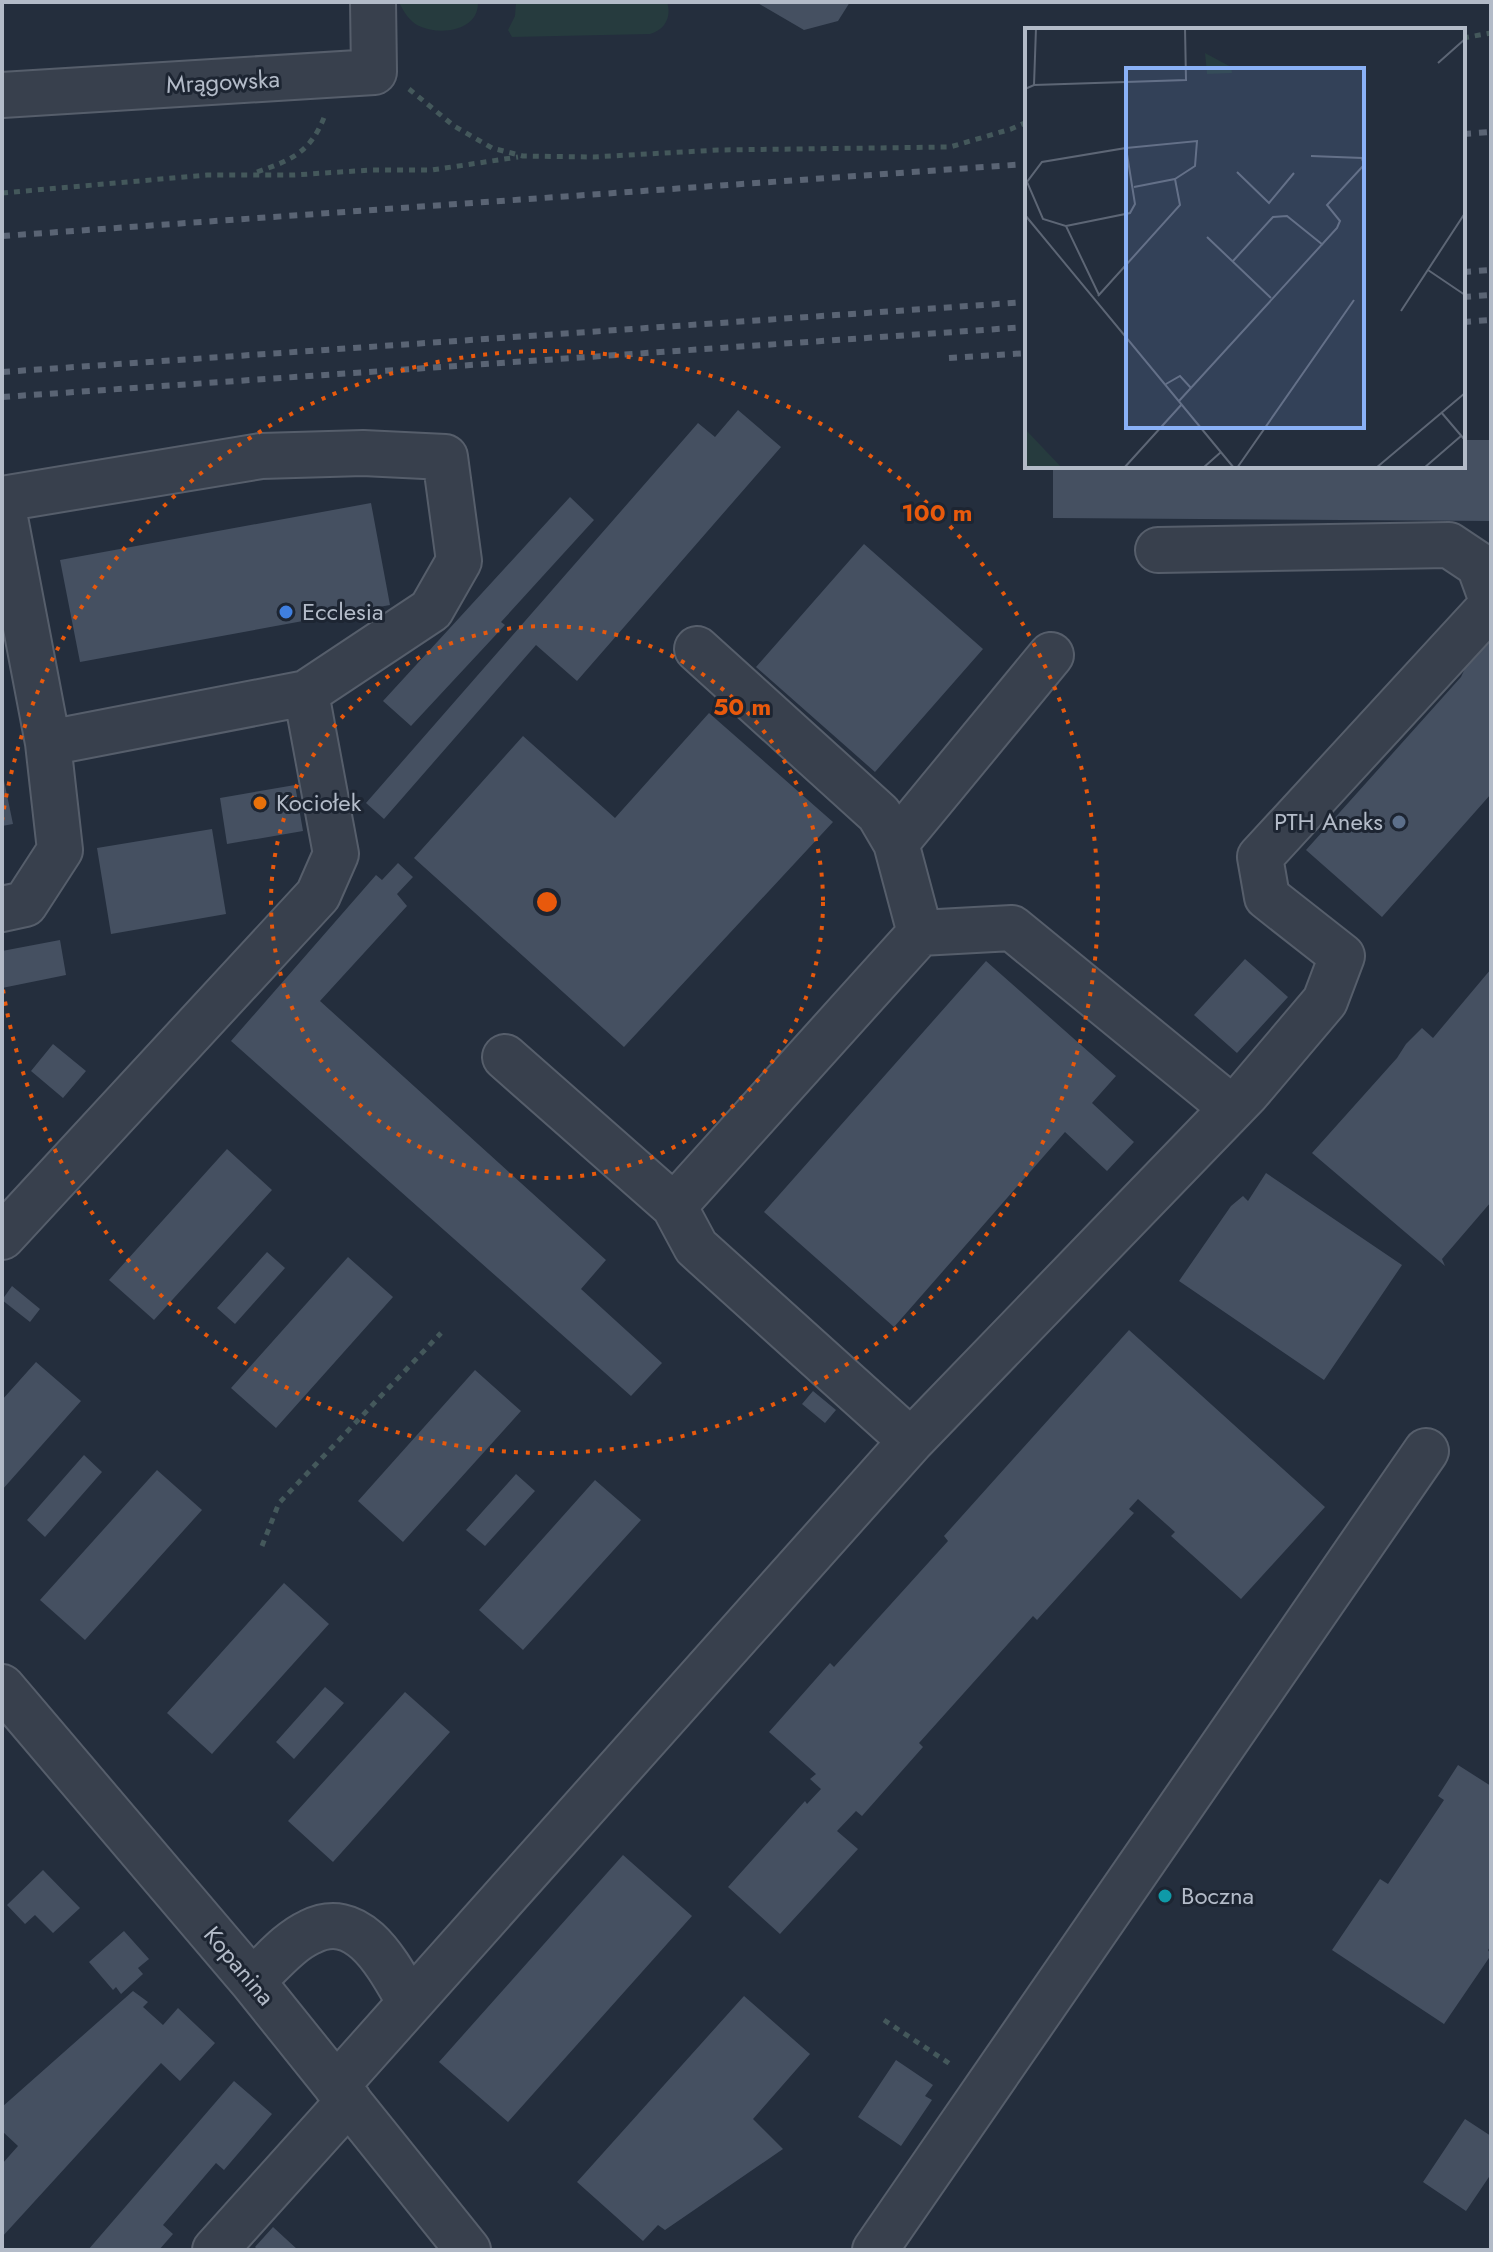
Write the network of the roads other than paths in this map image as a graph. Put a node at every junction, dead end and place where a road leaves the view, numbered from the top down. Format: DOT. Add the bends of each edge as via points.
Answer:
graph roads {
  1 [pos="373,2"];
  2 [pos="2,95"];
  3 [pos="2,500"];
  4 [pos="1158,550"];
  5 [pos="1491,598"];
  6 [pos="1491,606"];
  7 [pos="697,649"];
  8 [pos="1051,655"];
  9 [pos="306,693"];
  10 [pos="48,743"];
  11 [pos="896,843"];
  12 [pos="2,909"];
  13 [pos="920,933"];
  14 [pos="505,1057"];
  15 [pos="1232,1108"];
  16 [pos="674,1206"];
  17 [pos="2,1237"];
  18 [pos="911,1441"];
  19 [pos="1426,1451"];
  20 [pos="2,1687"];
  21 [pos="252,1981"];
  22 [pos="410,2003"];
  23 [pos="342,2093"];
  24 [pos="215,2250"];
  25 [pos="468,2250"];
  26 [pos="875,2250"];
  1 -- 2 [label="street, Mrągowska" via="357,74"];
  3 -- 9 [label="street" via="261,456 445,457 459,561 431,610"];
  3 -- 10 [label="street"];
  4 -- 5 [label="street" via="1449,545 1479,565"];
  6 -- 15 [label="street" via="1260,857 1267,897 1342,956 1325,1001"];
  7 -- 11 [label="street" via="879,814"];
  8 -- 11 [label="street"];
  9 -- 10 [label="street"];
  9 -- 17 [label="street" via="336,854 318,895"];
  10 -- 12 [label="street" via="60,850 25,904"];
  11 -- 13 [label="street"];
  13 -- 15 [label="street" via="1012,928"];
  13 -- 16 [label="street"];
  14 -- 16 [label="street"];
  15 -- 18 [label="street"];
  16 -- 18 [label="street" via="696,1247"];
  18 -- 22 [label="street"];
  19 -- 26 [label="street"];
  20 -- 21 [label="street, Kopanina"];
  21 -- 22 [label="street" via="308,1932 340,1925 375,1949"];
  21 -- 23 [label="street, Kopanina"];
  22 -- 23 [label="street"];
  23 -- 24 [label="street"];
  23 -- 25 [label="street, Kopanina"];
}
